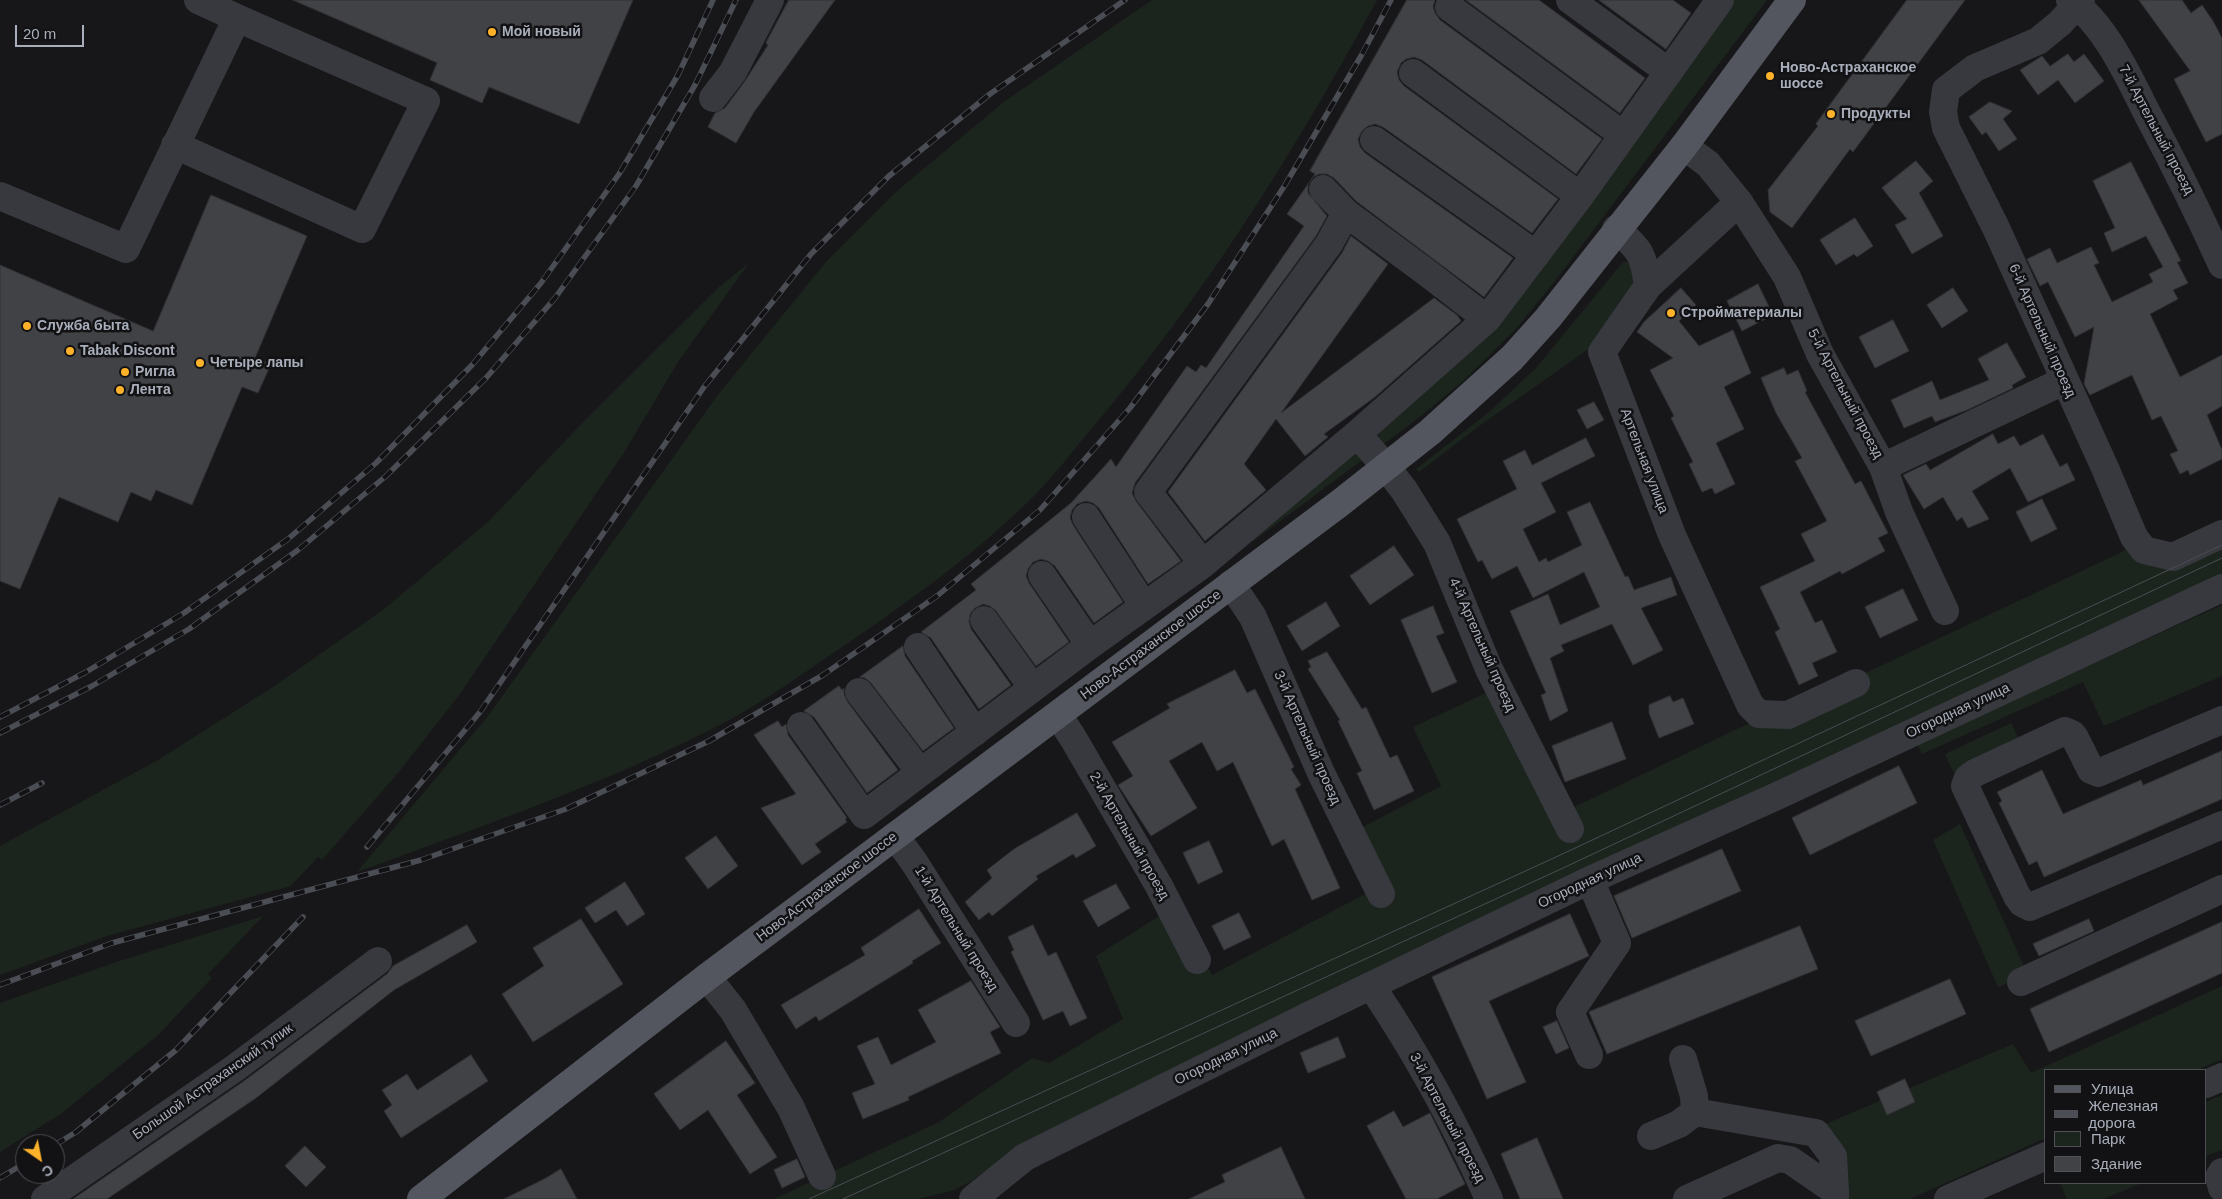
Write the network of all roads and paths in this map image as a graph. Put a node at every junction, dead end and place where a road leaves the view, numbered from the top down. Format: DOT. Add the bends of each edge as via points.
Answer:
graph roads {
  1 [pos="198,0"];
  2 [pos="770,0"];
  3 [pos="1570,0"];
  4 [pos="1792,0"];
  5 [pos="2076,1"];
  6 [pos="1713,2"];
  7 [pos="1449,7"];
  8 [pos="236,18"];
  9 [pos="1669,72"];
  10 [pos="1413,73"];
  11 [pos="713,98"];
  12 [pos="1623,135"];
  13 [pos="1374,140"];
  14 [pos="175,146"];
  15 [pos="1684,146"];
  16 [pos="1323,189"];
  17 [pos="0,196"];
  18 [pos="1580,196"];
  19 [pos="1739,202"];
  20 [pos="1346,213"];
  21 [pos="1616,230"];
  22 [pos="1536,255"];
  23 [pos="2222,265"];
  24 [pos="1648,286"];
  25 [pos="1486,319"];
  26 [pos="2065,383"];
  27 [pos="1357,434"];
  28 [pos="1386,466"];
  29 [pos="1883,467"];
  30 [pos="1086,517"];
  31 [pos="2222,534"];
  32 [pos="1203,564"];
  33 [pos="1042,575"];
  34 [pos="1231,584"];
  35 [pos="2222,588"];
  36 [pos="1144,606"];
  37 [pos="1944,611"];
  38 [pos="984,620"];
  39 [pos="1090,645"];
  40 [pos="918,647"];
  41 [pos="1856,683"];
  42 [pos="1032,688"];
  43 [pos="859,692"];
  44 [pos="1058,715"];
  45 [pos="2222,720"];
  46 [pos="802,726"];
  47 [pos="975,732"];
  48 [pos="920,772"];
  49 [pos="2222,825"];
  50 [pos="1570,829"];
  51 [pos="895,836"];
  52 [pos="1590,880"];
  53 [pos="2222,889"];
  54 [pos="1381,894"];
  55 [pos="1197,960"];
  56 [pos="378,962"];
  57 [pos="707,977"];
  58 [pos="2022,982"];
  59 [pos="1372,987"];
  60 [pos="1016,1023"];
  61 [pos="1588,1055"];
  62 [pos="1683,1059"];
  63 [pos="2222,1077"];
  64 [pos="2207,1084"];
  65 [pos="1695,1112"];
  66 [pos="1651,1136"];
  67 [pos="2044,1157"];
  68 [pos="2222,1172"];
  69 [pos="822,1176"];
  70 [pos="2222,1188"];
  71 [pos="1835,1195"];
  72 [pos="45,1199"];
  73 [pos="421,1199"];
  74 [pos="973,1199"];
  75 [pos="1489,1199"];
  76 [pos="1687,1199"];
  77 [pos="1948,1199"];
  1 -- 8 [label="street"];
  2 -- 11 [label="street" via="733,72"];
  3 -- 9 [label="street"];
  4 -- 15 [label="main road, Ново-Астраханское шоссе"];
  5 -- 23 [label="street, 7-й Артельный проезд" via="2118,57 2190,195"];
  5 -- 26 [label="street, 6-й Артельный проезд" via="2060,23 2038,41 1975,68 1946,90 1943,112 1946,128 1996,228"];
  6 -- 9 [label="street"];
  7 -- 12 [label="street"];
  8 -- 14 [label="street"];
  8 -- 14 [label="street" via="426,101 362,229"];
  9 -- 12 [label="street"];
  10 -- 18 [label="street"];
  12 -- 18 [label="street"];
  13 -- 22 [label="street"];
  14 -- 17 [label="street" via="126,250"];
  15 -- 19 [label="street, 5-й Артельный проезд" via="1708,164"];
  15 -- 21 [label="main road, Ново-Астраханское шоссе"];
  16 -- 20 [label="street"];
  18 -- 22 [label="street"];
  19 -- 24 [label="street"];
  19 -- 29 [label="street, 5-й Артельный проезд" via="1786,277 1820,354"];
  20 -- 25 [label="street"];
  20 -- 32 [label="street" via="1328,244 1148,492"];
  21 -- 24 [label="street" via="1637,247 1645,266"];
  21 -- 28 [label="main road, Ново-Астраханское шоссе" via="1548,318 1512,358 1430,432"];
  22 -- 25 [label="street"];
  24 -- 41 [label="street, Артельная улица" via="1602,352 1672,535 1750,705 1759,714 1788,715"];
  25 -- 27 [label="street"];
  26 -- 29 [label="street"];
  26 -- 31 [label="street, 6-й Артельный проезд" via="2134,538 2144,550 2174,557"];
  27 -- 28 [label="street, 4-й Артельный проезд"];
  27 -- 32 [label="street"];
  28 -- 34 [label="main road, Ново-Астраханское шоссе"];
  28 -- 50 [label="street, 4-й Артельный проезд" via="1437,543 1489,668"];
  29 -- 37 [label="street, 5-й Артельный проезд" via="1899,512"];
  30 -- 36 [label="street"];
  32 -- 36 [label="street"];
  33 -- 39 [label="street"];
  34 -- 44 [label="main road, Ново-Астраханское шоссе"];
  34 -- 54 [label="street, 3-й Артельный проезд" via="1253,618 1321,773"];
  35 -- 52 [label="street, Огородная улица"];
  36 -- 39 [label="street"];
  38 -- 42 [label="street"];
  39 -- 42 [label="street"];
  40 -- 47 [label="street"];
  42 -- 47 [label="street"];
  43 -- 48 [label="street"];
  44 -- 51 [label="main road, Ново-Астраханское шоссе"];
  44 -- 55 [label="street, 2-й Артельный проезд" via="1159,886"];
  45 -- 49 [label="street" via="2098,773 2091,770 2072,734 2065,730 1975,774 1964,786 2017,896 2030,907"];
  46 -- 48 [label="street" via="864,815"];
  47 -- 48 [label="street"];
  51 -- 57 [label="main road, Ново-Астраханское шоссе"];
  51 -- 60 [label="street, 1-й Артельный проезд"];
  52 -- 59 [label="street, Огородная улица"];
  52 -- 61 [label="street" via="1617,943 1570,1012"];
  53 -- 58 [label="street"];
  56 -- 72 [label="street, Большой Астраханский тупик" via="235,1068"];
  57 -- 69 [label="street" via="733,1010 791,1108"];
  57 -- 73 [label="main road, Ново-Астраханское шоссе"];
  59 -- 74 [label="street, Огородная улица" via="1025,1156"];
  59 -- 75 [label="street, 3-й Артельный проезд" via="1399,1028 1466,1147"];
  62 -- 65 [label="street" via="1694,1096"];
  63 -- 64 [label="street"];
  65 -- 66 [label="street" via="1679,1124"];
  65 -- 71 [label="street" via="1816,1133 1834,1156"];
  67 -- 77 [label="street"];
  68 -- 70 [label="street" via="2219,1177"];
  71 -- 76 [label="street" via="1790,1160 1778,1158"];
}
